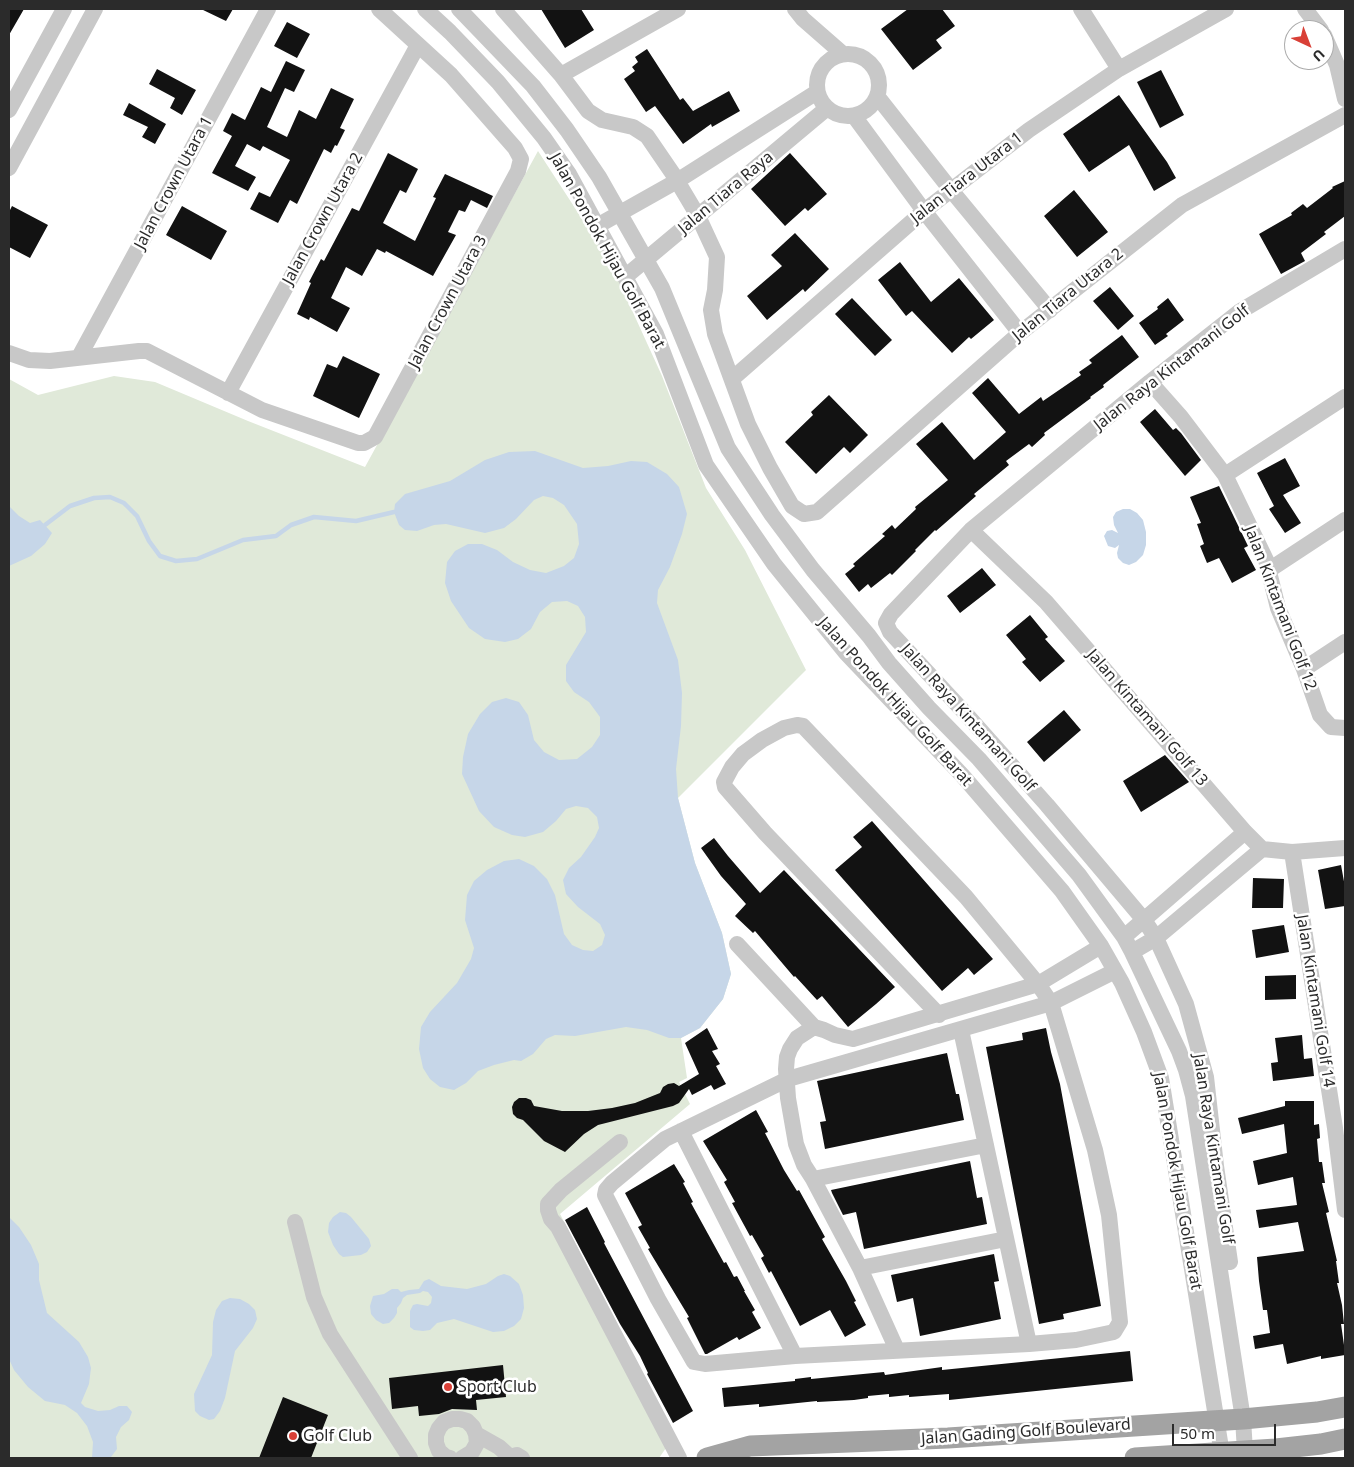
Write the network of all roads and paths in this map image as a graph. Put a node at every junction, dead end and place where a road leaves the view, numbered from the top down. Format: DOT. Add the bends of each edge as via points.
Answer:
graph roads {
  1 [pos="64,9"];
  2 [pos="95,9"];
  3 [pos="268,9"];
  4 [pos="379,9"];
  5 [pos="424,9"];
  6 [pos="459,9"];
  7 [pos="503,9"];
  8 [pos="678,9"];
  9 [pos="795,9"];
  10 [pos="1080,9"];
  11 [pos="1226,9"];
  12 [pos="1306,9"];
  13 [pos="1314,20"];
  14 [pos="418,44"];
  15 [pos="843,54"];
  16 [pos="1334,58"];
  17 [pos="1119,69"];
  18 [pos="561,75"];
  19 [pos="817,92"];
  20 [pos="877,96"];
  21 [pos="1345,99"];
  22 [pos="826,109"];
  23 [pos="9,110"];
  24 [pos="1345,115"];
  25 [pos="854,116"];
  26 [pos="9,168"];
  27 [pos="677,181"];
  28 [pos="951,190"];
  29 [pos="924,211"];
  30 [pos="620,212"];
  31 [pos="698,216"];
  32 [pos="597,226"];
  33 [pos="1345,250"];
  34 [pos="647,259"];
  35 [pos="625,277"];
  36 [pos="1050,310"];
  37 [pos="1020,333"];
  38 [pos="9,353"];
  39 [pos="79,357"];
  40 [pos="732,379"];
  41 [pos="1150,382"];
  42 [pos="228,393"];
  43 [pos="1345,397"];
  44 [pos="728,448"];
  45 [pos="706,465"];
  46 [pos="1225,475"];
  47 [pos="1345,520"];
  48 [pos="971,530"];
  49 [pos="1269,570"];
  50 [pos="1345,642"];
  51 [pos="1304,669"];
  52 [pos="1345,728"];
  53 [pos="979,759"];
  54 [pos="962,775"];
  55 [pos="1245,832"];
  56 [pos="1345,848"];
  57 [pos="1262,849"];
  58 [pos="1292,852"];
  59 [pos="1144,920"];
  60 [pos="1124,937"];
  61 [pos="1156,938"];
  62 [pos="738,944"];
  63 [pos="1101,946"];
  64 [pos="1132,952"];
  65 [pos="1115,971"];
  66 [pos="1038,984"];
  67 [pos="1051,1003"];
  68 [pos="938,1015"];
  69 [pos="814,1027"];
  70 [pos="961,1030"];
  71 [pos="788,1079"];
  72 [pos="681,1131"];
  73 [pos="620,1142"];
  74 [pos="986,1145"];
  75 [pos="1204,1170"];
  76 [pos="1177,1174"];
  77 [pos="813,1179"];
  78 [pos="1345,1210"];
  79 [pos="295,1222"];
  80 [pos="1006,1239"];
  81 [pos="860,1268"];
  82 [pos="1029,1344"];
  83 [pos="897,1350"];
  84 [pos="795,1356"];
  85 [pos="1245,1357"];
  86 [pos="1345,1407"];
  87 [pos="1216,1419"];
  88 [pos="1243,1419"];
  89 [pos="476,1434"];
  90 [pos="1345,1438"];
  91 [pos="1245,1451"];
  92 [pos="1222,1454"];
  93 [pos="439,1456"];
  94 [pos="410,1458"];
  95 [pos="462,1458"];
  96 [pos="514,1458"];
  97 [pos="679,1458"];
  98 [pos="707,1458"];
  99 [pos="1135,1458"];
  1 -- 23 [label="street"];
  2 -- 26 [label="street"];
  3 -- 39 [label="street, Jalan Crown Utara 1"];
  4 -- 14 [label="street"];
  5 -- 32 [label="street, Jalan Pondok Hijau Golf Barat" via="498,82 544,138 569,174"];
  6 -- 30 [label="street, Jalan Pondok Hijau Golf Barat" via="533,86 567,130"];
  7 -- 18 [label="street"];
  8 -- 18 [label="street"];
  9 -- 15 [label="street"];
  10 -- 17 [label="street"];
  11 -- 17 [label="street, Jalan Tiara Utara 1"];
  12 -- 13 [label="street"];
  14 -- 42 [label="street, Jalan Crown Utara 2"];
  14 -- 42 [label="street, Jalan Crown Utara 3" via="451,75 515,148 520,159 518,171 379,432 369,441 358,443 262,410"];
  15 -- 19 [label="street" via="824,64 816,82"];
  15 -- 20 [label="street" via="854,54 872,65 879,85"];
  16 -- 21 [label="street"];
  17 -- 28 [label="street, Jalan Tiara Utara 1" via="1029,130"];
  18 -- 27 [label="street" via="588,111 602,120 633,127 647,136"];
  19 -- 22 [label="street"];
  19 -- 27 [label="street, Jalan Tiara Raya"];
  20 -- 25 [label="street" via="868,109"];
  20 -- 28 [label="street"];
  22 -- 25 [label="street" via="844,117"];
  22 -- 31 [label="street, Jalan Tiara Raya"];
  24 -- 36 [label="street, Jalan Tiara Utara 2" via="1182,205"];
  25 -- 29 [label="street"];
  27 -- 30 [label="street, Jalan Tiara Raya"];
  27 -- 31 [label="street"];
  28 -- 29 [label="street, Jalan Tiara Utara 1"];
  28 -- 36 [label="street"];
  29 -- 37 [label="street"];
  29 -- 40 [label="street, Jalan Tiara Utara 1"];
  30 -- 32 [label="street, Jalan Tiara Raya"];
  30 -- 34 [label="street, Jalan Pondok Hijau Golf Barat"];
  31 -- 34 [label="street, Jalan Tiara Raya"];
  31 -- 40 [label="street" via="717,257 711,310"];
  32 -- 35 [label="street, Jalan Pondok Hijau Golf Barat"];
  33 -- 41 [label="street, Jalan Raya Kintamani Golf" via="1239,312"];
  34 -- 35 [label="street, Jalan Tiara Raya"];
  34 -- 44 [label="street, Jalan Pondok Hijau Golf Barat"];
  35 -- 45 [label="street, Jalan Pondok Hijau Golf Barat" via="656,334"];
  36 -- 37 [label="street, Jalan Tiara Utara 2"];
  37 -- 40 [label="street, Jalan Tiara Utara 2" via="817,512 804,514 792,506 748,424"];
  38 -- 39 [label="street" via="29,360"];
  39 -- 42 [label="street" via="147,352"];
  41 -- 46 [label="street, Jalan Kintamani Golf 12"];
  41 -- 48 [label="street, Jalan Raya Kintamani Golf"];
  43 -- 46 [label="street"];
  44 -- 45 [label="street"];
  44 -- 53 [label="street, Jalan Pondok Hijau Golf Barat" via="772,515 814,570 909,685"];
  45 -- 54 [label="street, Jalan Pondok Hijau Golf Barat" via="774,564 846,653"];
  46 -- 49 [label="street, Jalan Kintamani Golf 12"];
  47 -- 49 [label="street"];
  48 -- 55 [label="street, Jalan Kintamani Golf 13" via="1046,602"];
  48 -- 59 [label="street, Jalan Raya Kintamani Golf" via="886,623 890,632 1041,798"];
  49 -- 51 [label="street, Jalan Kintamani Golf 12" via="1278,608"];
  50 -- 51 [label="street"];
  51 -- 52 [label="street, Jalan Kintamani Golf 12" via="1320,715 1331,727"];
  53 -- 54 [label="street"];
  53 -- 60 [label="street, Jalan Pondok Hijau Golf Barat" via="1079,875"];
  54 -- 63 [label="street, Jalan Pondok Hijau Golf Barat" via="1062,891"];
  55 -- 57 [label="street, Jalan Kintamani Golf 13"];
  55 -- 59 [label="street"];
  56 -- 58 [label="street"];
  57 -- 58 [label="street"];
  57 -- 61 [label="street"];
  58 -- 78 [label="street, Jalan Kintamani Golf 14"];
  59 -- 60 [label="street"];
  59 -- 61 [label="street, Jalan Raya Kintamani Golf"];
  60 -- 64 [label="street, Jalan Pondok Hijau Golf Barat"];
  61 -- 64 [label="street"];
  61 -- 85 [label="street, Jalan Raya Kintamani Golf" via="1186,1004 1206,1077"];
  62 -- 69 [label="street"];
  63 -- 65 [label="street, Jalan Pondok Hijau Golf Barat"];
  63 -- 66 [label="street"];
  64 -- 75 [label="street, Jalan Pondok Hijau Golf Barat" via="1186,1070"];
  65 -- 67 [label="street"];
  65 -- 76 [label="street, Jalan Pondok Hijau Golf Barat" via="1162,1078"];
  66 -- 67 [label="street"];
  66 -- 68 [label="street"];
  66 -- 68 [label="street" via="966,897 803,726 784,728 762,740 732,767 724,782 725,787"];
  67 -- 70 [label="street"];
  67 -- 82 [label="street" via="1097,1159 1108,1215 1120,1322 1117,1330 1111,1333"];
  68 -- 69 [label="street" via="853,1040"];
  69 -- 71 [label="street" via="797,1038 790,1049"];
  70 -- 71 [label="street"];
  70 -- 74 [label="street"];
  71 -- 72 [label="street"];
  71 -- 77 [label="street" via="796,1144"];
  72 -- 84 [label="street"];
  72 -- 84 [label="street" via="665,1139 606,1190 605,1195 631,1247 694,1362 705,1364"];
  73 -- 97 [label="street" via="561,1190 556,1212 558,1227"];
  74 -- 77 [label="street"];
  74 -- 80 [label="street"];
  75 -- 76 [label="street"];
  75 -- 88 [label="street, Jalan Pondok Hijau Golf Barat"];
  76 -- 87 [label="street, Jalan Pondok Hijau Golf Barat"];
  77 -- 81 [label="street"];
  79 -- 94 [label="street" via="314,1298 330,1334"];
  80 -- 81 [label="street"];
  80 -- 82 [label="street"];
  81 -- 83 [label="street"];
  82 -- 83 [label="street"];
  83 -- 84 [label="street"];
  86 -- 88 [label="main road, Jalan Gading Golf Boulevard"];
  87 -- 88 [label="main road, Jalan Gading Golf Boulevard"];
  87 -- 92 [label="street, Jalan Pondok Hijau Golf Barat"];
  87 -- 98 [label="main road, Jalan Gading Golf Boulevard" via="948,1438 750,1446"];
  88 -- 91 [label="street, Jalan Pondok Hijau Golf Barat"];
  89 -- 93 [label="street" via="467,1421 452,1419 444,1422 436,1435"];
  89 -- 95 [label="street" via="472,1452"];
  89 -- 96 [label="street"];
  90 -- 91 [label="main road, Jalan Gading Golf Boulevard" via="1303,1446"];
  91 -- 92 [label="main road, Jalan Gading Golf Boulevard"];
  92 -- 99 [label="main road, Jalan Gading Golf Boulevard"];
}
